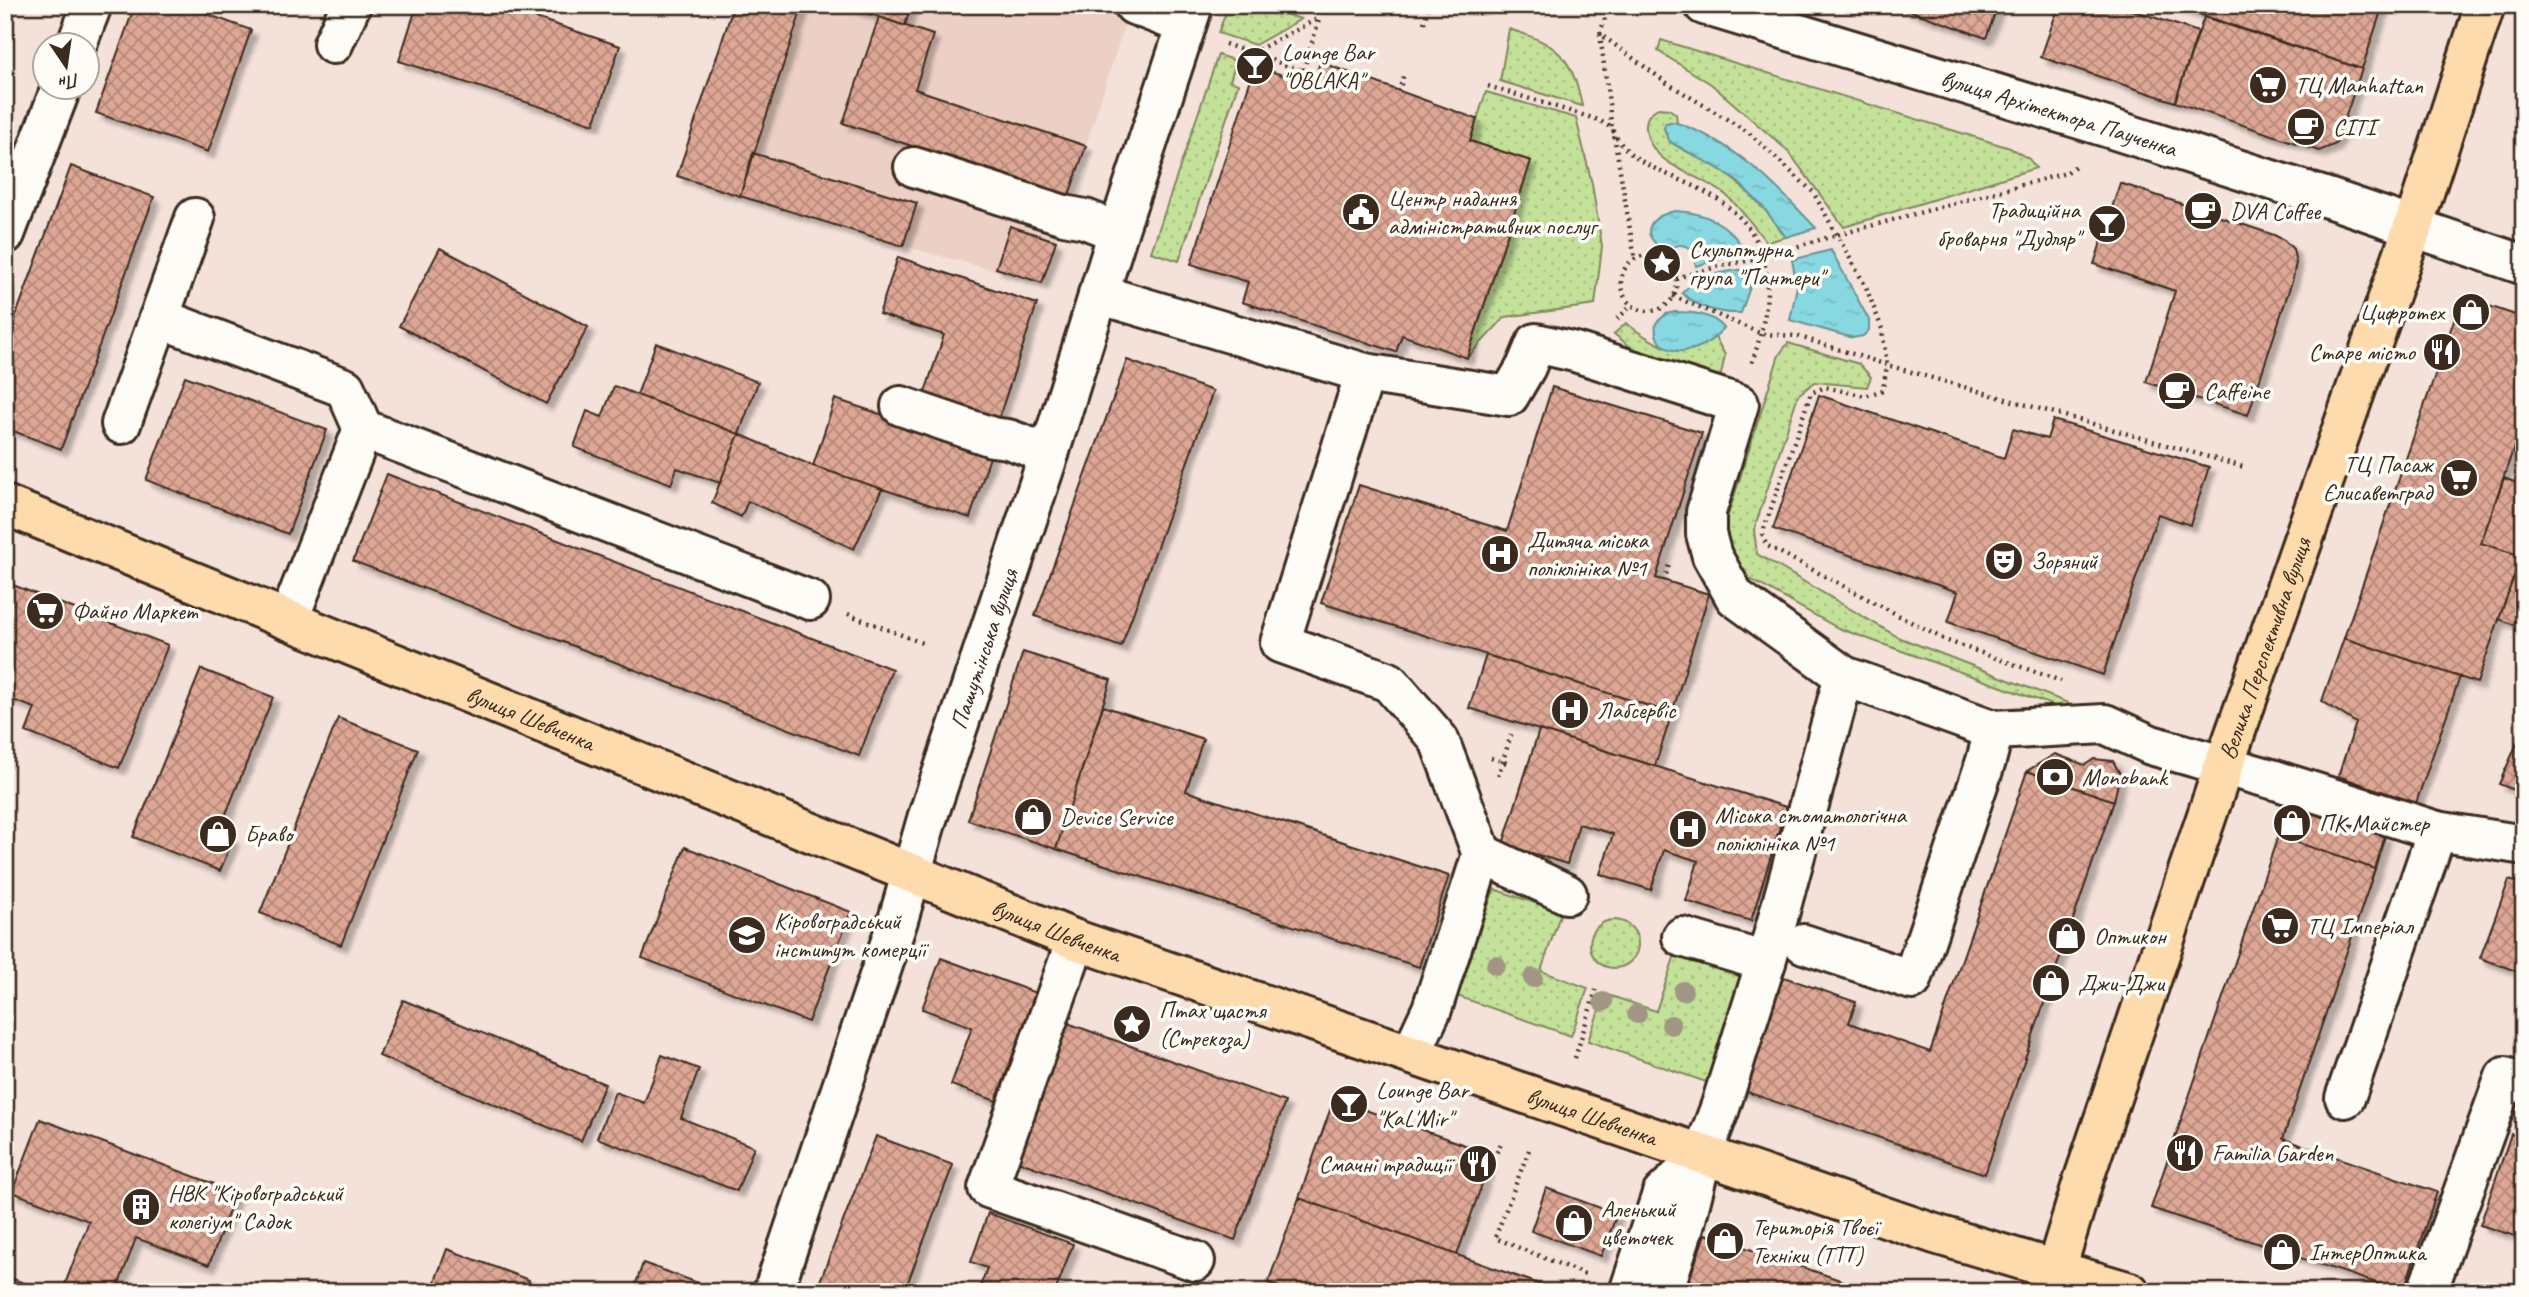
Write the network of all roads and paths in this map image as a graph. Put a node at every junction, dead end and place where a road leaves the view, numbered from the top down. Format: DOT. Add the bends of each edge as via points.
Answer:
graph roads {
  1 [pos="92,5"];
  2 [pos="351,5"];
  3 [pos="1133,5"];
  4 [pos="1429,5"];
  5 [pos="1609,5"];
  6 [pos="2485,5"];
  7 [pos="1714,8"];
  8 [pos="1189,15"];
  9 [pos="1424,23"];
  10 [pos="81,32"];
  11 [pos="1600,33"];
  12 [pos="1220,42"];
  13 [pos="333,44"];
  14 [pos="1252,53"];
  15 [pos="1404,73"];
  16 [pos="1488,86"];
  17 [pos="1399,92"];
  18 [pos="56,102"];
  19 [pos="1613,129"];
  20 [pos="915,167"];
  21 [pos="2066,173"];
  22 [pos="195,218"];
  23 [pos="2413,227"];
  24 [pos="1118,232"];
  25 [pos="5,234"];
  26 [pos="1837,236"];
  27 [pos="1764,258"];
  28 [pos="1635,259"];
  29 [pos="2524,265"];
  30 [pos="1676,278"];
  31 [pos="1098,294"];
  32 [pos="1673,296"];
  33 [pos="1631,306"];
  34 [pos="1622,314"];
  35 [pos="159,318"];
  36 [pos="1762,334"];
  37 [pos="1887,365"];
  38 [pos="1750,368"];
  39 [pos="1365,373"];
  40 [pos="901,406"];
  41 [pos="121,424"];
  42 [pos="363,429"];
  43 [pos="1049,454"];
  44 [pos="2247,468"];
  45 [pos="5,505"];
  46 [pos="810,600"];
  47 [pos="289,619"];
  48 [pos="884,628"];
  49 [pos="922,643"];
  50 [pos="1844,676"];
  51 [pos="2105,724"];
  52 [pos="1994,730"];
  53 [pos="2224,765"];
  54 [pos="2437,831"];
  55 [pos="2524,845"];
  56 [pos="1482,854"];
  57 [pos="911,874"];
  58 [pos="1567,894"];
  59 [pos="1682,937"];
  60 [pos="1076,940"];
  61 [pos="1804,944"];
  62 [pos="1766,962"];
  63 [pos="1596,990"];
  64 [pos="1411,1054"];
  65 [pos="1575,1058"];
  66 [pos="2524,1084"];
  67 [pos="2345,1098"];
  68 [pos="1502,1141"];
  69 [pos="1529,1150"];
  70 [pos="1703,1156"];
  71 [pos="1485,1159"];
  72 [pos="1195,1261"];
  73 [pos="1591,1277"];
  74 [pos="2053,1281"];
  75 [pos="774,1292"];
  76 [pos="1629,1292"];
  77 [pos="1663,1292"];
  78 [pos="2130,1292"];
  79 [pos="2427,1292"];
  1 -- 10 [label="street"];
  2 -- 13 [label="street"];
  3 -- 8 [label="street"];
  4 -- 9 [label="path"];
  5 -- 11 [label="path"];
  6 -- 23 [label="main road, Велика Перспективна вулиця"];
  7 -- 23 [label="street, вулиця Архітектора Паученка" via="2106,127"];
  8 -- 24 [label="street, Пашутінська вулиця"];
  11 -- 19 [label="path"];
  11 -- 26 [label="path" via="1667,83 1748,132 1813,192"];
  12 -- 14 [label="path"];
  14 -- 14 [label="path" via="1275,41 1320,17 1303,71"];
  15 -- 17 [label="path"];
  16 -- 19 [label="path" via="1599,120"];
  18 -- 25 [label="street"];
  19 -- 27 [label="path" via="1644,164 1702,189 1741,219 1760,243"];
  19 -- 28 [label="path"];
  20 -- 24 [label="street"];
  21 -- 26 [label="path"];
  22 -- 35 [label="street"];
  23 -- 29 [label="street, вулиця Архітектора Паученка"];
  23 -- 53 [label="main road, Велика Перспективна вулиця"];
  24 -- 31 [label="street, Пашутінська вулиця"];
  26 -- 27 [label="path"];
  26 -- 37 [label="path" via="1866,287 1882,329"];
  27 -- 30 [label="path"];
  27 -- 36 [label="path" via="1769,295"];
  28 -- 30 [label="path" via="1653,256 1663,260"];
  28 -- 33 [label="path" via="1621,280 1622,294"];
  30 -- 32 [label="path"];
  31 -- 39 [label="street"];
  31 -- 43 [label="street, Пашутінська вулиця"];
  32 -- 33 [label="path" via="1653,311"];
  32 -- 36 [label="path"];
  33 -- 34 [label="path"];
  35 -- 41 [label="street"];
  35 -- 42 [label="street" via="345,388"];
  36 -- 37 [label="path" via="1797,336"];
  36 -- 38 [label="path"];
  37 -- 44 [label="path"];
  37 -- 51 [label="path" via="1883,390 1866,396 1820,387 1808,397 1764,529 1766,545 1945,640 2081,688"];
  39 -- 50 [label="street" via="1509,396 1536,343 1739,404 1706,512 1712,556 1735,597"];
  39 -- 56 [label="street" via="1280,643 1389,682 1439,740"];
  40 -- 43 [label="street"];
  42 -- 46 [label="street"];
  42 -- 47 [label="street"];
  43 -- 57 [label="street, Пашутінська вулиця"];
  45 -- 47 [label="main road, вулиця Шевченка"];
  47 -- 57 [label="main road, вулиця Шевченка"];
  48 -- 49 [label="path"];
  50 -- 52 [label="street"];
  50 -- 62 [label="street"];
  51 -- 52 [label="street"];
  51 -- 53 [label="street" via="2151,745"];
  52 -- 61 [label="street" via="1912,980"];
  53 -- 54 [label="street"];
  53 -- 74 [label="main road, Велика Перспективна вулиця"];
  54 -- 55 [label="street"];
  54 -- 67 [label="street"];
  56 -- 58 [label="street"];
  56 -- 64 [label="street" via="1432,1009"];
  57 -- 60 [label="main road, вулиця Шевченка"];
  57 -- 75 [label="street, Пашутінська вулиця"];
  59 -- 62 [label="street"];
  60 -- 64 [label="main road, вулиця Шевченка"];
  60 -- 72 [label="street" via="988,1188"];
  62 -- 70 [label="street"];
  63 -- 65 [label="path"];
  64 -- 70 [label="main road, вулиця Шевченка"];
  66 -- 79 [label="street" via="2505,1077"];
  68 -- 71 [label="path" via="1496,1154"];
  69 -- 73 [label="path" via="1495,1238"];
  70 -- 74 [label="main road, вулиця Шевченка" via="1935,1234"];
  70 -- 76 [label="street" via="1662,1194"];
  70 -- 77 [label="street"];
  74 -- 78 [label="main road, вулиця Шевченка"];
}
